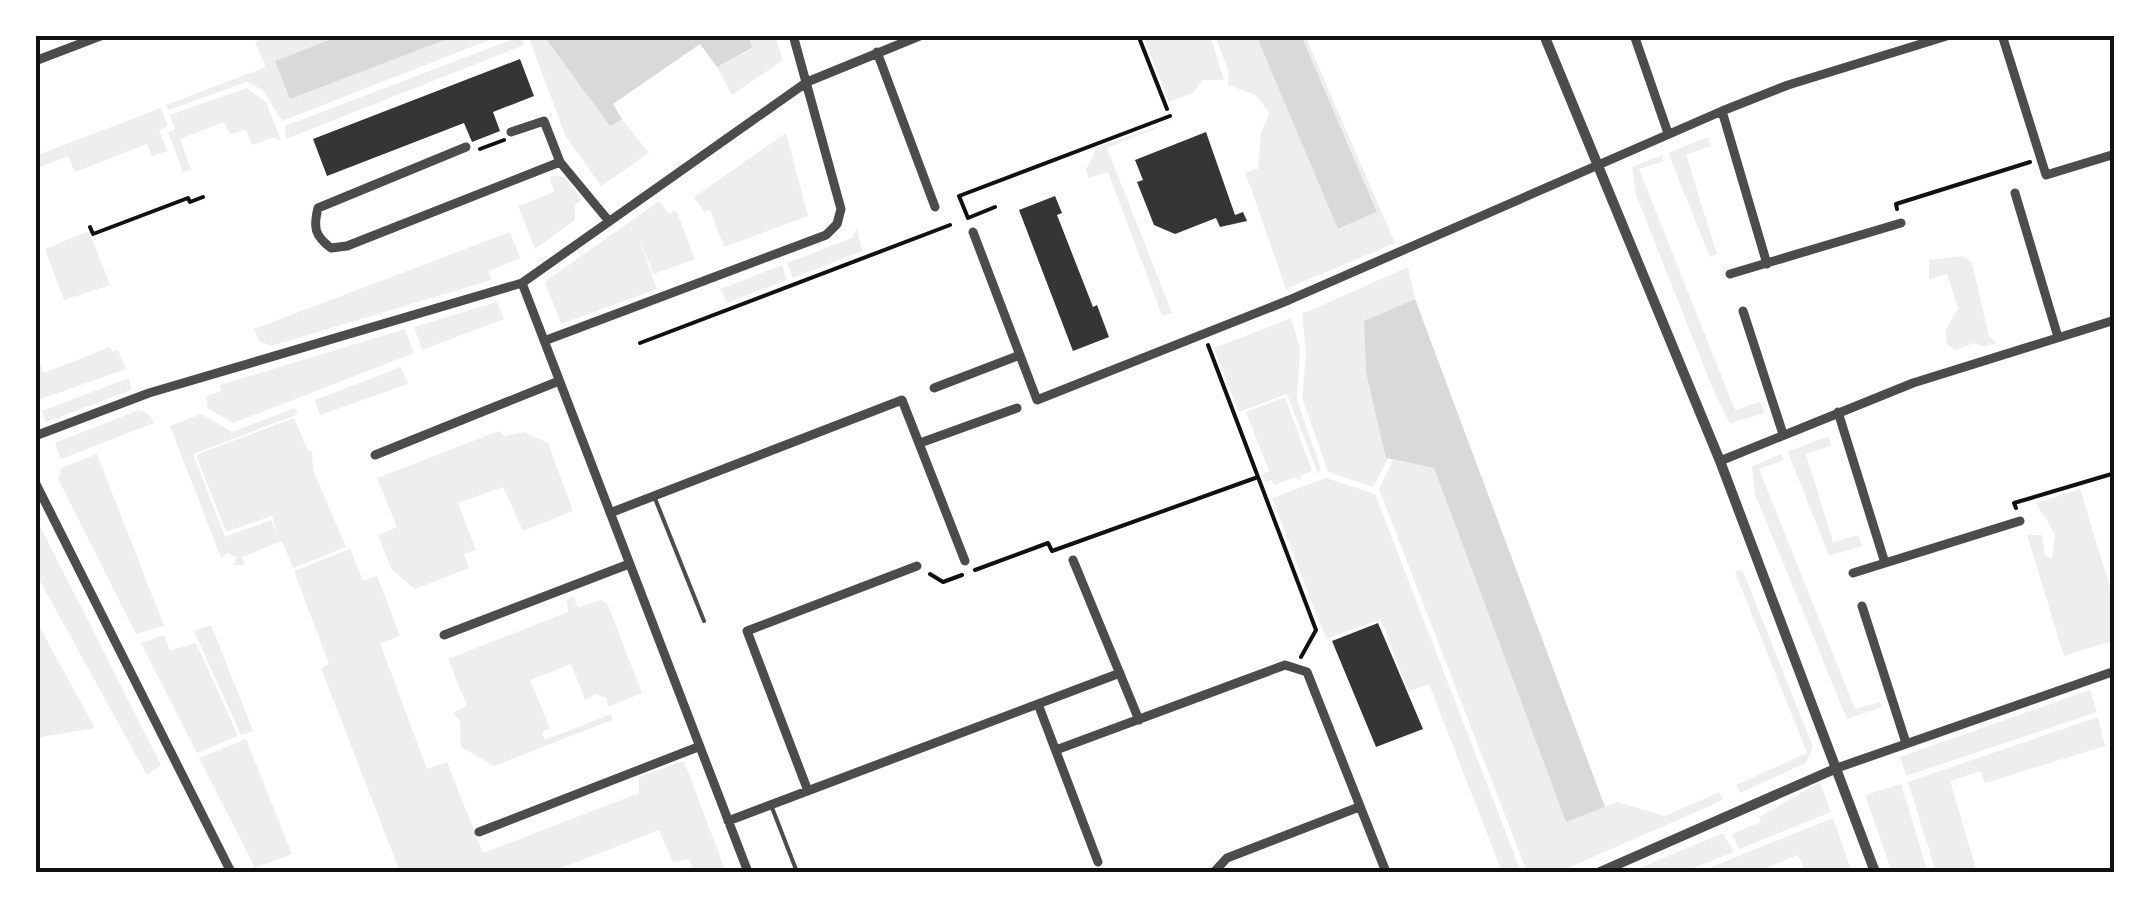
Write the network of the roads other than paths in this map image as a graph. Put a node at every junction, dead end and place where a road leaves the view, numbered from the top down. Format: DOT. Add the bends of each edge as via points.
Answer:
graph roads {
  1 [pos="104,35"];
  2 [pos="793,35"];
  3 [pos="922,35"];
  4 [pos="1544,35"];
  5 [pos="1634,35"];
  6 [pos="2002,35"];
  7 [pos="1942,36"];
  8 [pos="878,52"];
  9 [pos="35,61"];
  10 [pos="807,82"];
  11 [pos="1722,111"];
  12 [pos="511,132"];
  13 [pos="1668,133"];
  14 [pos="466,147"];
  15 [pos="2115,154"];
  16 [pos="560,162"];
  17 [pos="1600,167"];
  18 [pos="2014,193"];
  19 [pos="935,207"];
  20 [pos="608,220"];
  21 [pos="1901,223"];
  22 [pos="973,232"];
  23 [pos="1767,264"];
  24 [pos="1730,274"];
  25 [pos="522,283"];
  26 [pos="1743,311"];
  27 [pos="2115,320"];
  28 [pos="2058,337"];
  29 [pos="544,341"];
  30 [pos="1020,355"];
  31 [pos="560,381"];
  32 [pos="934,388"];
  33 [pos="1017,408"];
  34 [pos="1838,412"];
  35 [pos="1784,434"];
  36 [pos="35,436"];
  37 [pos="920,443"];
  38 [pos="375,454"];
  39 [pos="1720,461"];
  40 [pos="35,482"];
  41 [pos="654,496"];
  42 [pos="610,512"];
  43 [pos="2020,521"];
  44 [pos="1073,560"];
  45 [pos="965,562"];
  46 [pos="1885,563"];
  47 [pos="628,564"];
  48 [pos="917,566"];
  49 [pos="1853,573"];
  50 [pos="1862,606"];
  51 [pos="704,622"];
  52 [pos="444,635"];
  53 [pos="2115,671"];
  54 [pos="1120,673"];
  55 [pos="1038,704"];
  56 [pos="1139,720"];
  57 [pos="1906,743"];
  58 [pos="698,747"];
  59 [pos="1056,750"];
  60 [pos="1837,768"];
  61 [pos="808,791"];
  62 [pos="772,804"];
  63 [pos="1360,807"];
  64 [pos="728,821"];
  65 [pos="479,832"];
  66 [pos="1098,862"];
  67 [pos="231,872"];
  68 [pos="748,872"];
  69 [pos="797,872"];
  70 [pos="1214,872"];
  71 [pos="1386,872"];
  72 [pos="1600,872"];
  73 [pos="1874,872"];
  1 -- 9 [label="street"];
  2 -- 10 [label="street"];
  3 -- 8 [label="street"];
  4 -- 17 [label="street"];
  5 -- 13 [label="street"];
  6 -- 15 [label="street" via="2046,175"];
  7 -- 11 [label="street"];
  8 -- 10 [label="street"];
  8 -- 19 [label="street"];
  10 -- 20 [label="street"];
  10 -- 29 [label="street" via="841,209 837,224 826,234"];
  11 -- 13 [label="street"];
  11 -- 23 [label="street"];
  12 -- 16 [label="street" via="544,120"];
  13 -- 17 [label="street"];
  14 -- 16 [label="street" via="318,208 319,239 331,248 348,246"];
  16 -- 20 [label="street"];
  17 -- 30 [label="street" via="1037,400"];
  17 -- 39 [label="street"];
  18 -- 28 [label="street"];
  20 -- 25 [label="street"];
  21 -- 23 [label="street"];
  22 -- 30 [label="street"];
  23 -- 24 [label="street"];
  25 -- 29 [label="street"];
  25 -- 36 [label="street" via="149,393"];
  26 -- 35 [label="street"];
  27 -- 28 [label="street"];
  28 -- 34 [label="street"];
  29 -- 31 [label="street"];
  30 -- 32 [label="street"];
  31 -- 38 [label="street"];
  31 -- 42 [label="street"];
  33 -- 37 [label="street"];
  34 -- 35 [label="street"];
  34 -- 46 [label="street"];
  35 -- 39 [label="street"];
  37 -- 41 [label="street" via="902,400"];
  37 -- 45 [label="street"];
  39 -- 60 [label="street"];
  40 -- 67 [label="street"];
  41 -- 42 [label="street"];
  41 -- 51 [label="lane"];
  42 -- 47 [label="street"];
  43 -- 46 [label="street"];
  44 -- 54 [label="street"];
  46 -- 49 [label="street"];
  47 -- 52 [label="street"];
  47 -- 58 [label="street"];
  48 -- 61 [label="street" via="747,631"];
  50 -- 57 [label="street"];
  53 -- 57 [label="street"];
  54 -- 55 [label="street"];
  54 -- 56 [label="street"];
  55 -- 59 [label="street"];
  55 -- 61 [label="street"];
  56 -- 59 [label="street"];
  56 -- 63 [label="street" via="1284,665 1297,666 1307,672"];
  57 -- 60 [label="street"];
  58 -- 64 [label="street"];
  58 -- 65 [label="street"];
  59 -- 66 [label="street"];
  60 -- 72 [label="street"];
  60 -- 73 [label="street"];
  61 -- 62 [label="street"];
  62 -- 64 [label="street"];
  62 -- 69 [label="lane"];
  63 -- 70 [label="street" via="1227,858"];
  63 -- 71 [label="street"];
  64 -- 68 [label="street"];
}
